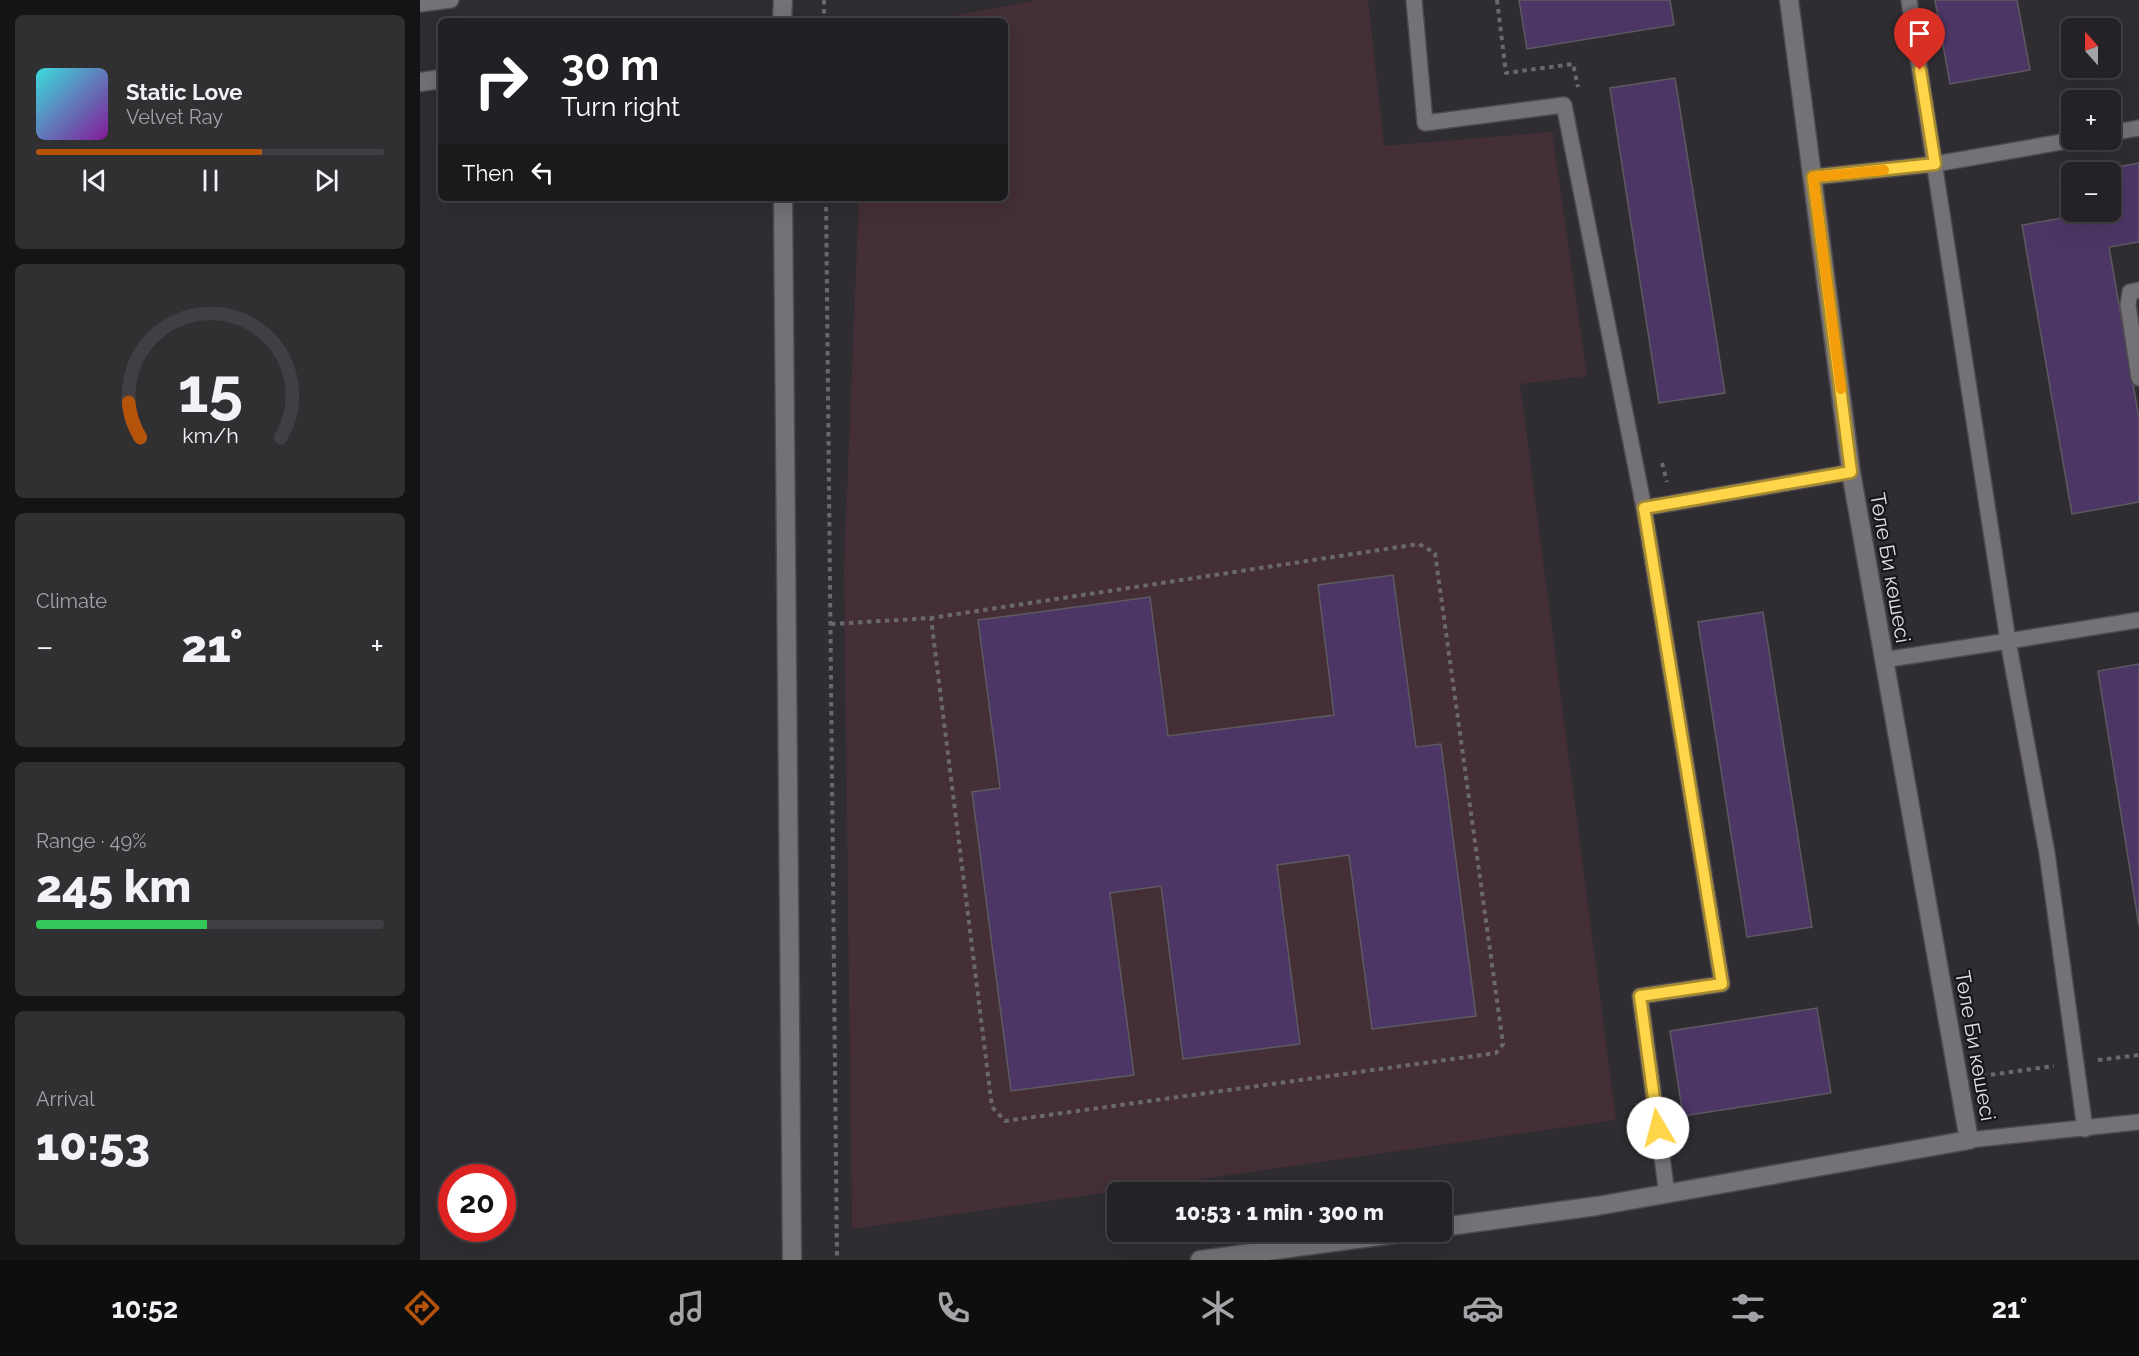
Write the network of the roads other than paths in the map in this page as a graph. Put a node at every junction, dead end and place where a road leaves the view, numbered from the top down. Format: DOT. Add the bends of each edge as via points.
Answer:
graph roads {
  1 [pos="451,0"];
  2 [pos="786,0"];
  3 [pos="1414,0"];
  4 [pos="1789,0"];
  5 [pos="1909,0"];
  6 [pos="420,4"];
  7 [pos="783,18"];
  8 [pos="438,79"];
  9 [pos="420,82"];
  10 [pos="2139,128"];
  11 [pos="2121,131"];
  12 [pos="2061,142"];
  13 [pos="1935,164"];
  14 [pos="1813,177"];
  15 [pos="783,201"];
  16 [pos="2139,290"];
  17 [pos="2139,378"];
  18 [pos="1851,472"];
  19 [pos="1644,508"];
  20 [pos="2139,620"];
  21 [pos="2008,641"];
  22 [pos="1883,660"];
  23 [pos="2139,1122"];
  24 [pos="2085,1129"];
  25 [pos="1970,1140"];
  26 [pos="1667,1194"];
  27 [pos="1452,1226"];
  28 [pos="1334,1242"];
  29 [pos="792,1260"];
  30 [pos="1200,1260"];
  1 -- 6 [label="lane"];
  2 -- 7 [label="street"];
  3 -- 19 [label="lane" via="1425,123 1564,105"];
  4 -- 14 [label="street, Төле Би көшесі"];
  5 -- 13 [label="lane"];
  8 -- 9 [label="street"];
  10 -- 11 [label="lane"];
  12 -- 13 [label="lane"];
  13 -- 14 [label="lane"];
  13 -- 21 [label="lane"];
  14 -- 18 [label="street, Төле Би көшесі"];
  15 -- 29 [label="street"];
  16 -- 17 [label="lane" via="2130,292 2127,305"];
  18 -- 19 [label="lane"];
  18 -- 22 [label="street, Төле Би көшесі"];
  19 -- 26 [label="lane" via="1722,984 1640,996"];
  20 -- 21 [label="lane"];
  21 -- 22 [label="lane"];
  21 -- 24 [label="lane" via="2047,853"];
  22 -- 25 [label="street, Төле Би көшесі"];
  23 -- 24 [label="lane"];
  24 -- 25 [label="lane"];
  25 -- 26 [label="street"];
  26 -- 27 [label="street"];
  28 -- 30 [label="street"];
}
